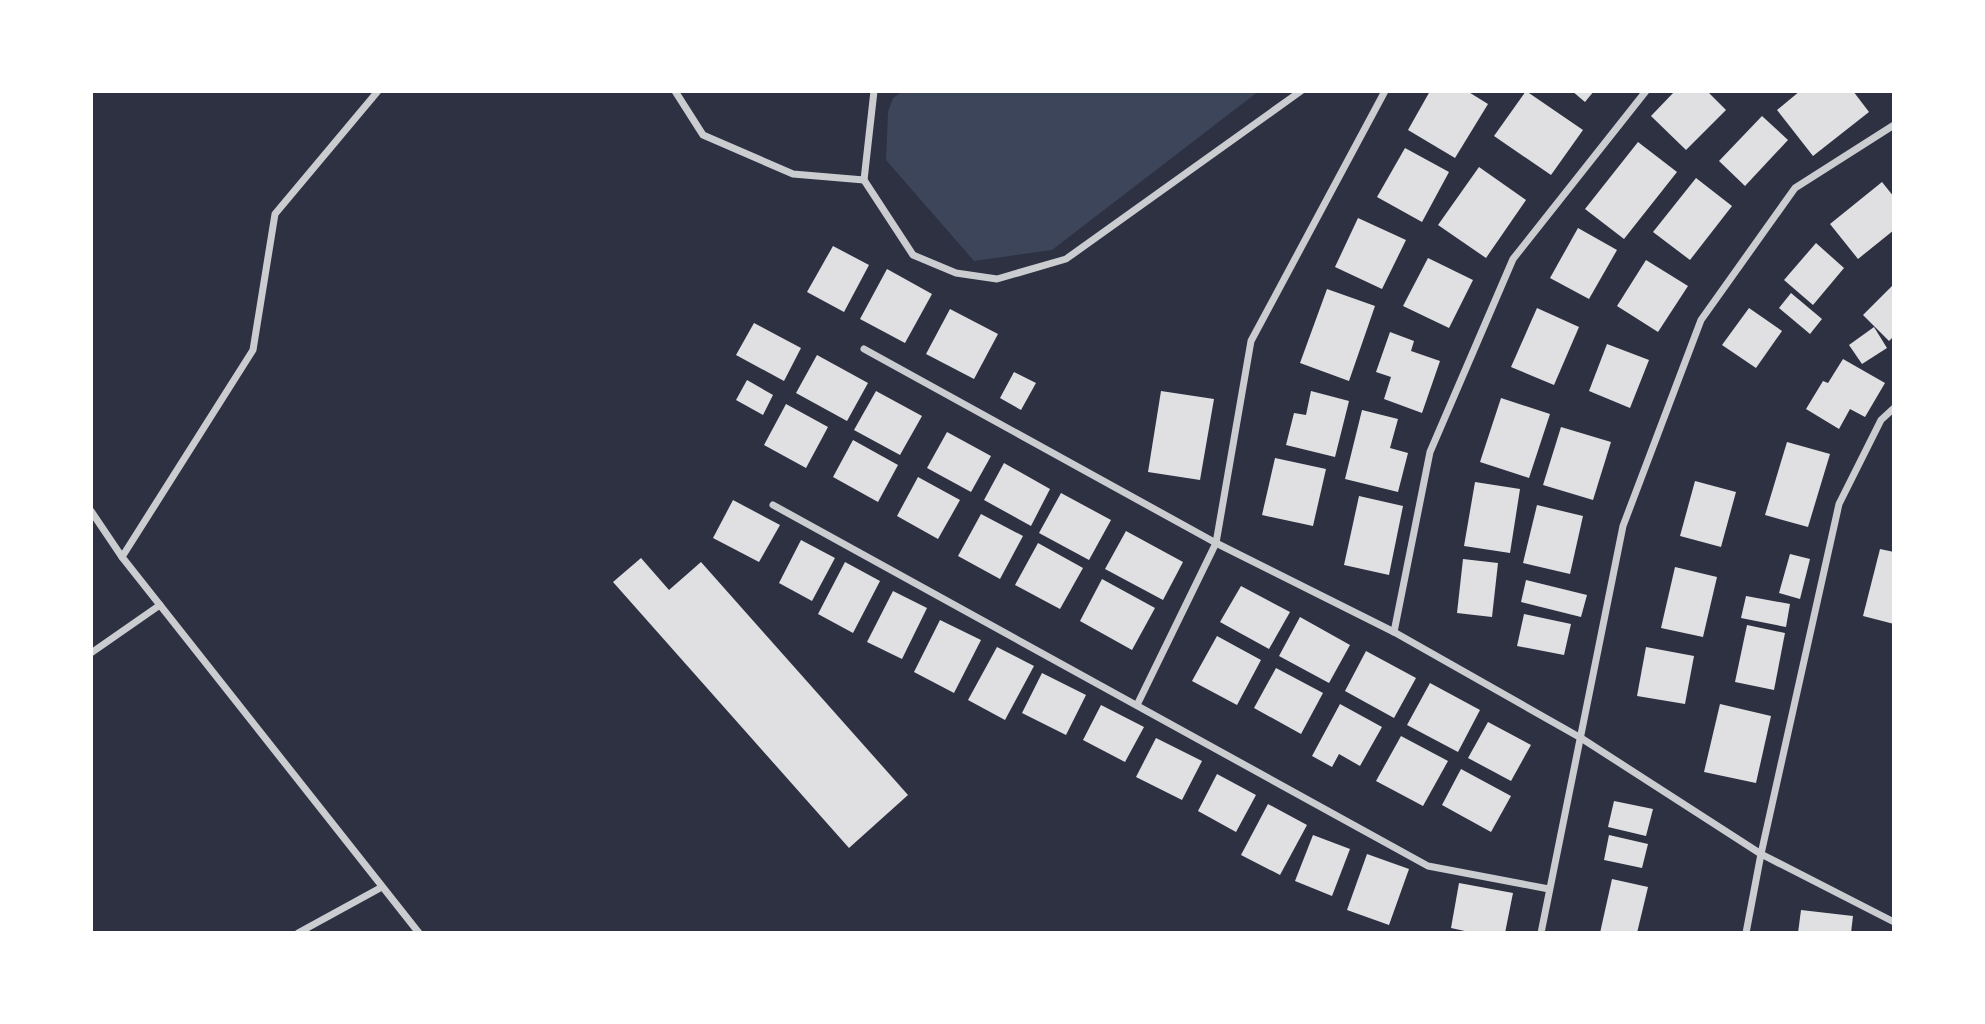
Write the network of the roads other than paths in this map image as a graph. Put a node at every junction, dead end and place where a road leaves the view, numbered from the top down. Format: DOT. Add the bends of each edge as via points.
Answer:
graph roads {
  1 [pos="378,91"];
  2 [pos="675,91"];
  3 [pos="874,91"];
  4 [pos="1301,91"];
  5 [pos="1385,91"];
  6 [pos="1646,91"];
  7 [pos="1894,125"];
  8 [pos="864,180"];
  9 [pos="864,349"];
  10 [pos="1894,408"];
  11 [pos="773,505"];
  12 [pos="91,511"];
  13 [pos="1216,544"];
  14 [pos="122,557"];
  15 [pos="160,605"];
  16 [pos="1394,632"];
  17 [pos="91,653"];
  18 [pos="1137,705"];
  19 [pos="1581,738"];
  20 [pos="1761,854"];
  21 [pos="382,887"];
  22 [pos="1549,889"];
  23 [pos="1894,922"];
  24 [pos="298,933"];
  25 [pos="419,933"];
  26 [pos="1541,933"];
  27 [pos="1746,933"];
  1 -- 14 [label="street" via="275,214 253,350"];
  2 -- 8 [label="street" via="703,135 793,174"];
  3 -- 8 [label="street"];
  4 -- 8 [label="street" via="1066,259 997,279 956,273 913,255"];
  5 -- 13 [label="street" via="1251,341"];
  6 -- 16 [label="street" via="1513,259 1430,452"];
  7 -- 19 [label="street" via="1795,188 1701,320 1623,526"];
  9 -- 13 [label="street"];
  10 -- 20 [label="street" via="1881,420 1839,504"];
  11 -- 18 [label="street"];
  12 -- 14 [label="street"];
  13 -- 16 [label="street"];
  13 -- 18 [label="street"];
  14 -- 15 [label="street"];
  15 -- 17 [label="street"];
  15 -- 21 [label="street"];
  16 -- 19 [label="street"];
  18 -- 22 [label="street" via="1428,866"];
  19 -- 20 [label="street"];
  19 -- 22 [label="street"];
  20 -- 23 [label="street"];
  20 -- 27 [label="street"];
  21 -- 24 [label="street"];
  21 -- 25 [label="street"];
  22 -- 26 [label="street"];
}
